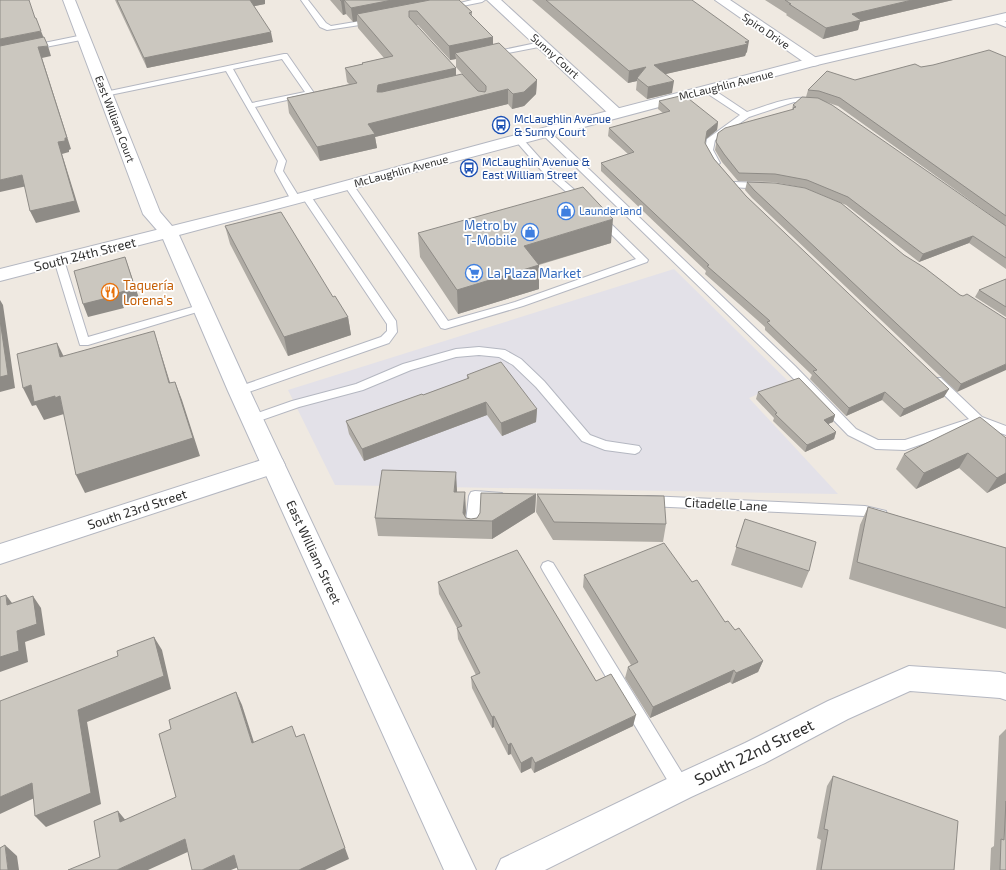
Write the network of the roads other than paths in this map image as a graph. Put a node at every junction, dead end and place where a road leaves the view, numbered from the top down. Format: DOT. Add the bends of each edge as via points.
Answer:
graph roads {
  1 [pos="69,0"];
  2 [pos="304,0"];
  3 [pos="482,0"];
  4 [pos="493,0"];
  5 [pos="721,0"];
  6 [pos="444,8"];
  7 [pos="382,20"];
  8 [pos="1002,20"];
  9 [pos="83,37"];
  10 [pos="540,44"];
  11 [pos="0,54"];
  12 [pos="485,56"];
  13 [pos="813,62"];
  14 [pos="228,68"];
  15 [pos="708,90"];
  16 [pos="105,94"];
  17 [pos="822,105"];
  18 [pos="250,106"];
  19 [pos="616,113"];
  20 [pos="746,115"];
  21 [pos="545,132"];
  22 [pos="518,139"];
  23 [pos="721,169"];
  24 [pos="349,185"];
  25 [pos="773,186"];
  26 [pos="743,196"];
  27 [pos="302,199"];
  28 [pos="169,233"];
  29 [pos="59,260"];
  30 [pos="0,275"];
  31 [pos="203,307"];
  32 [pos="928,373"];
  33 [pos="239,391"];
  34 [pos="253,419"];
  35 [pos="978,420"];
  36 [pos="1006,431"];
  37 [pos="635,449"];
  38 [pos="274,466"];
  39 [pos="513,497"];
  40 [pos="636,500"];
  41 [pos="895,519"];
  42 [pos="472,530"];
  43 [pos="0,554"];
  44 [pos="548,567"];
  45 [pos="1006,687"];
  46 [pos="681,787"];
  47 [pos="460,870"];
  48 [pos="512,870"];
  1 -- 9 [label="street, East William Court"];
  2 -- 7 [label="lane" via="324,25 330,28"];
  3 -- 6 [label="lane"];
  4 -- 10 [label="street, Sunny Court"];
  5 -- 13 [label="street, Spiro Drive"];
  8 -- 13 [label="street, McLaughlin Avenue"];
  9 -- 11 [label="lane"];
  9 -- 16 [label="street, East William Court"];
  10 -- 12 [label="lane"];
  10 -- 19 [label="street, Sunny Court"];
  13 -- 15 [label="street, McLaughlin Avenue"];
  14 -- 16 [label="lane"];
  14 -- 18 [label="lane"];
  14 -- 18 [label="lane" via="284,56 310,93"];
  15 -- 19 [label="street, McLaughlin Avenue"];
  15 -- 20 [label="lane"];
  16 -- 28 [label="street, East William Court" via="152,214"];
  17 -- 20 [label="lane" via="817,102 794,100"];
  18 -- 27 [label="lane" via="282,160 279,171"];
  19 -- 21 [label="street, McLaughlin Avenue"];
  20 -- 23 [label="lane" via="711,139 709,150"];
  21 -- 22 [label="street, McLaughlin Avenue"];
  21 -- 35 [label="lane" via="852,432 876,444 904,445"];
  22 -- 24 [label="street, McLaughlin Avenue"];
  22 -- 24 [label="lane" via="544,168 643,260 520,304 445,325"];
  24 -- 27 [label="street, McLaughlin Avenue"];
  25 -- 26 [label="lane" via="732,182"];
  27 -- 28 [label="street, McLaughlin Avenue"];
  27 -- 33 [label="lane" via="392,324 392,332 385,340"];
  28 -- 29 [label="street, South 24th Street"];
  28 -- 31 [label="street, East William Street"];
  29 -- 30 [label="street, South 24th Street"];
  29 -- 31 [label="lane" via="84,342"];
  31 -- 33 [label="street, East William Street"];
  32 -- 35 [label="lane"];
  33 -- 34 [label="street, East William Street"];
  34 -- 37 [label="lane" via="359,387 407,366 456,353 480,351 500,354 517,362 540,384 586,438 605,445"];
  34 -- 38 [label="street, East William Street"];
  35 -- 36 [label="lane"];
  38 -- 43 [label="street, South 23rd Street"];
  38 -- 47 [label="street, East William Street"];
  39 -- 42 [label="lane" via="475,496"];
  40 -- 41 [label="lane, Citadelle Lane" via="865,511"];
  44 -- 46 [label="lane"];
  45 -- 46 [label="street, South 22nd Street" via="909,678"];
  46 -- 48 [label="street, South 22nd Street"];
}
